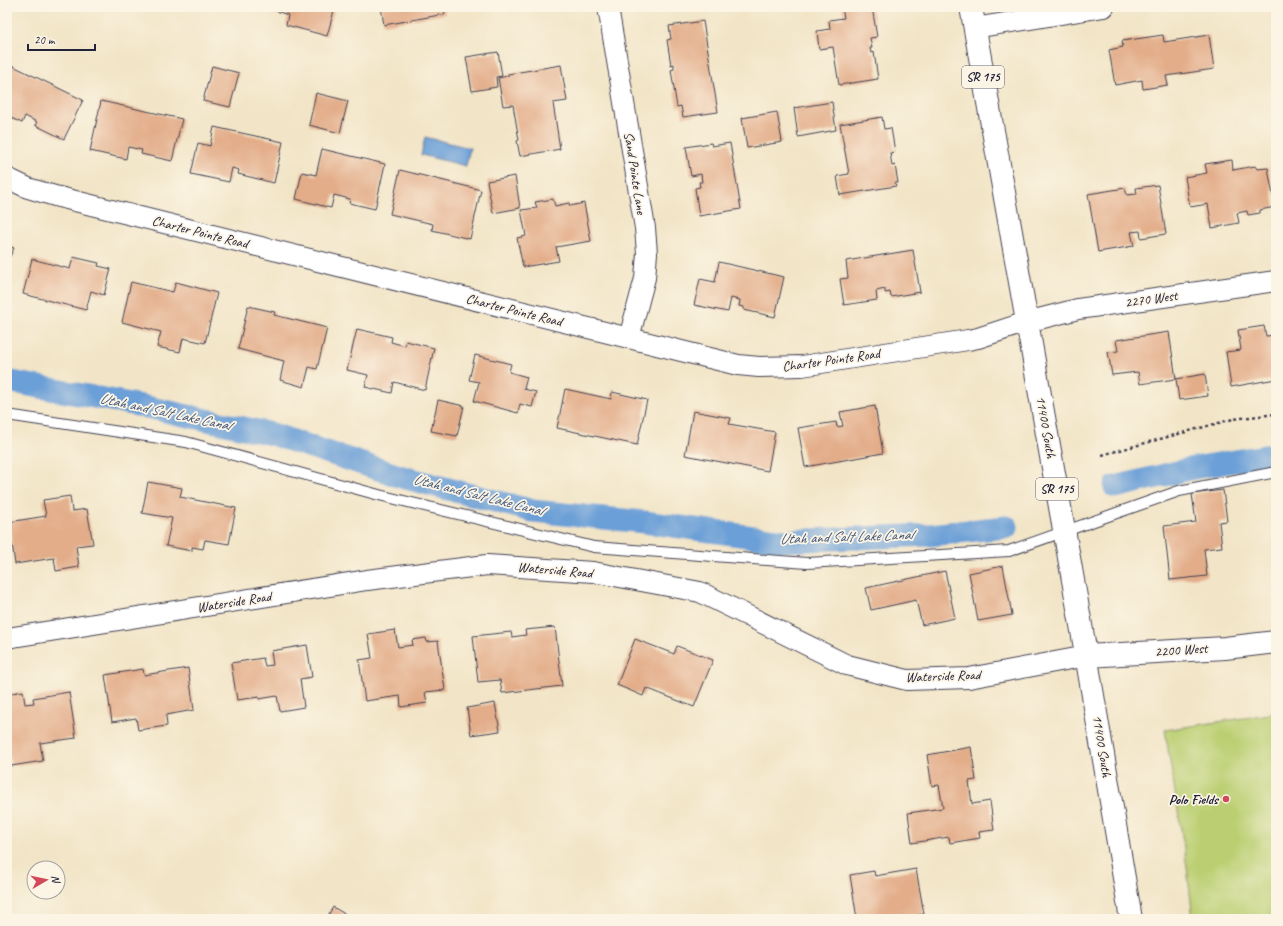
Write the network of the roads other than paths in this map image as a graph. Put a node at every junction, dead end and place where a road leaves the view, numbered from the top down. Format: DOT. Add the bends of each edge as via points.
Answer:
graph roads {
  1 [pos="608,7"];
  2 [pos="971,7"];
  3 [pos="1104,7"];
  4 [pos="974,28"];
  5 [pos="7,178"];
  6 [pos="1276,281"];
  7 [pos="1027,322"];
  8 [pos="629,338"];
  9 [pos="7,415"];
  10 [pos="1276,472"];
  11 [pos="1064,531"];
  12 [pos="7,638"];
  13 [pos="1276,642"];
  14 [pos="1087,656"];
  15 [pos="1131,919"];
  1 -- 8 [label="street, Sand Pointe Lane" via="647,253 645,278"];
  2 -- 4 [label="main road, 11400 South / SR 175"];
  3 -- 4 [label="street"];
  4 -- 7 [label="main road, 11400 South / SR 175"];
  5 -- 8 [label="street, Charter Pointe Road" via="55,196"];
  6 -- 7 [label="street, 2270 West" via="1087,308"];
  7 -- 8 [label="street, Charter Pointe Road" via="968,340 780,368 738,365"];
  7 -- 11 [label="main road, 11400 South / SR 175"];
  9 -- 11 [label="lane" via="186,442 379,495 594,546 808,563 1009,551"];
  10 -- 11 [label="lane" via="1179,491"];
  11 -- 14 [label="main road, 11400 South / SR 175"];
  12 -- 14 [label="street, Waterside Road" via="367,580 487,565 593,572 700,592 847,665 907,680 970,678"];
  13 -- 14 [label="main road, 2200 West" via="1225,648"];
  14 -- 15 [label="main road, 11400 South / SR 175"];
}
